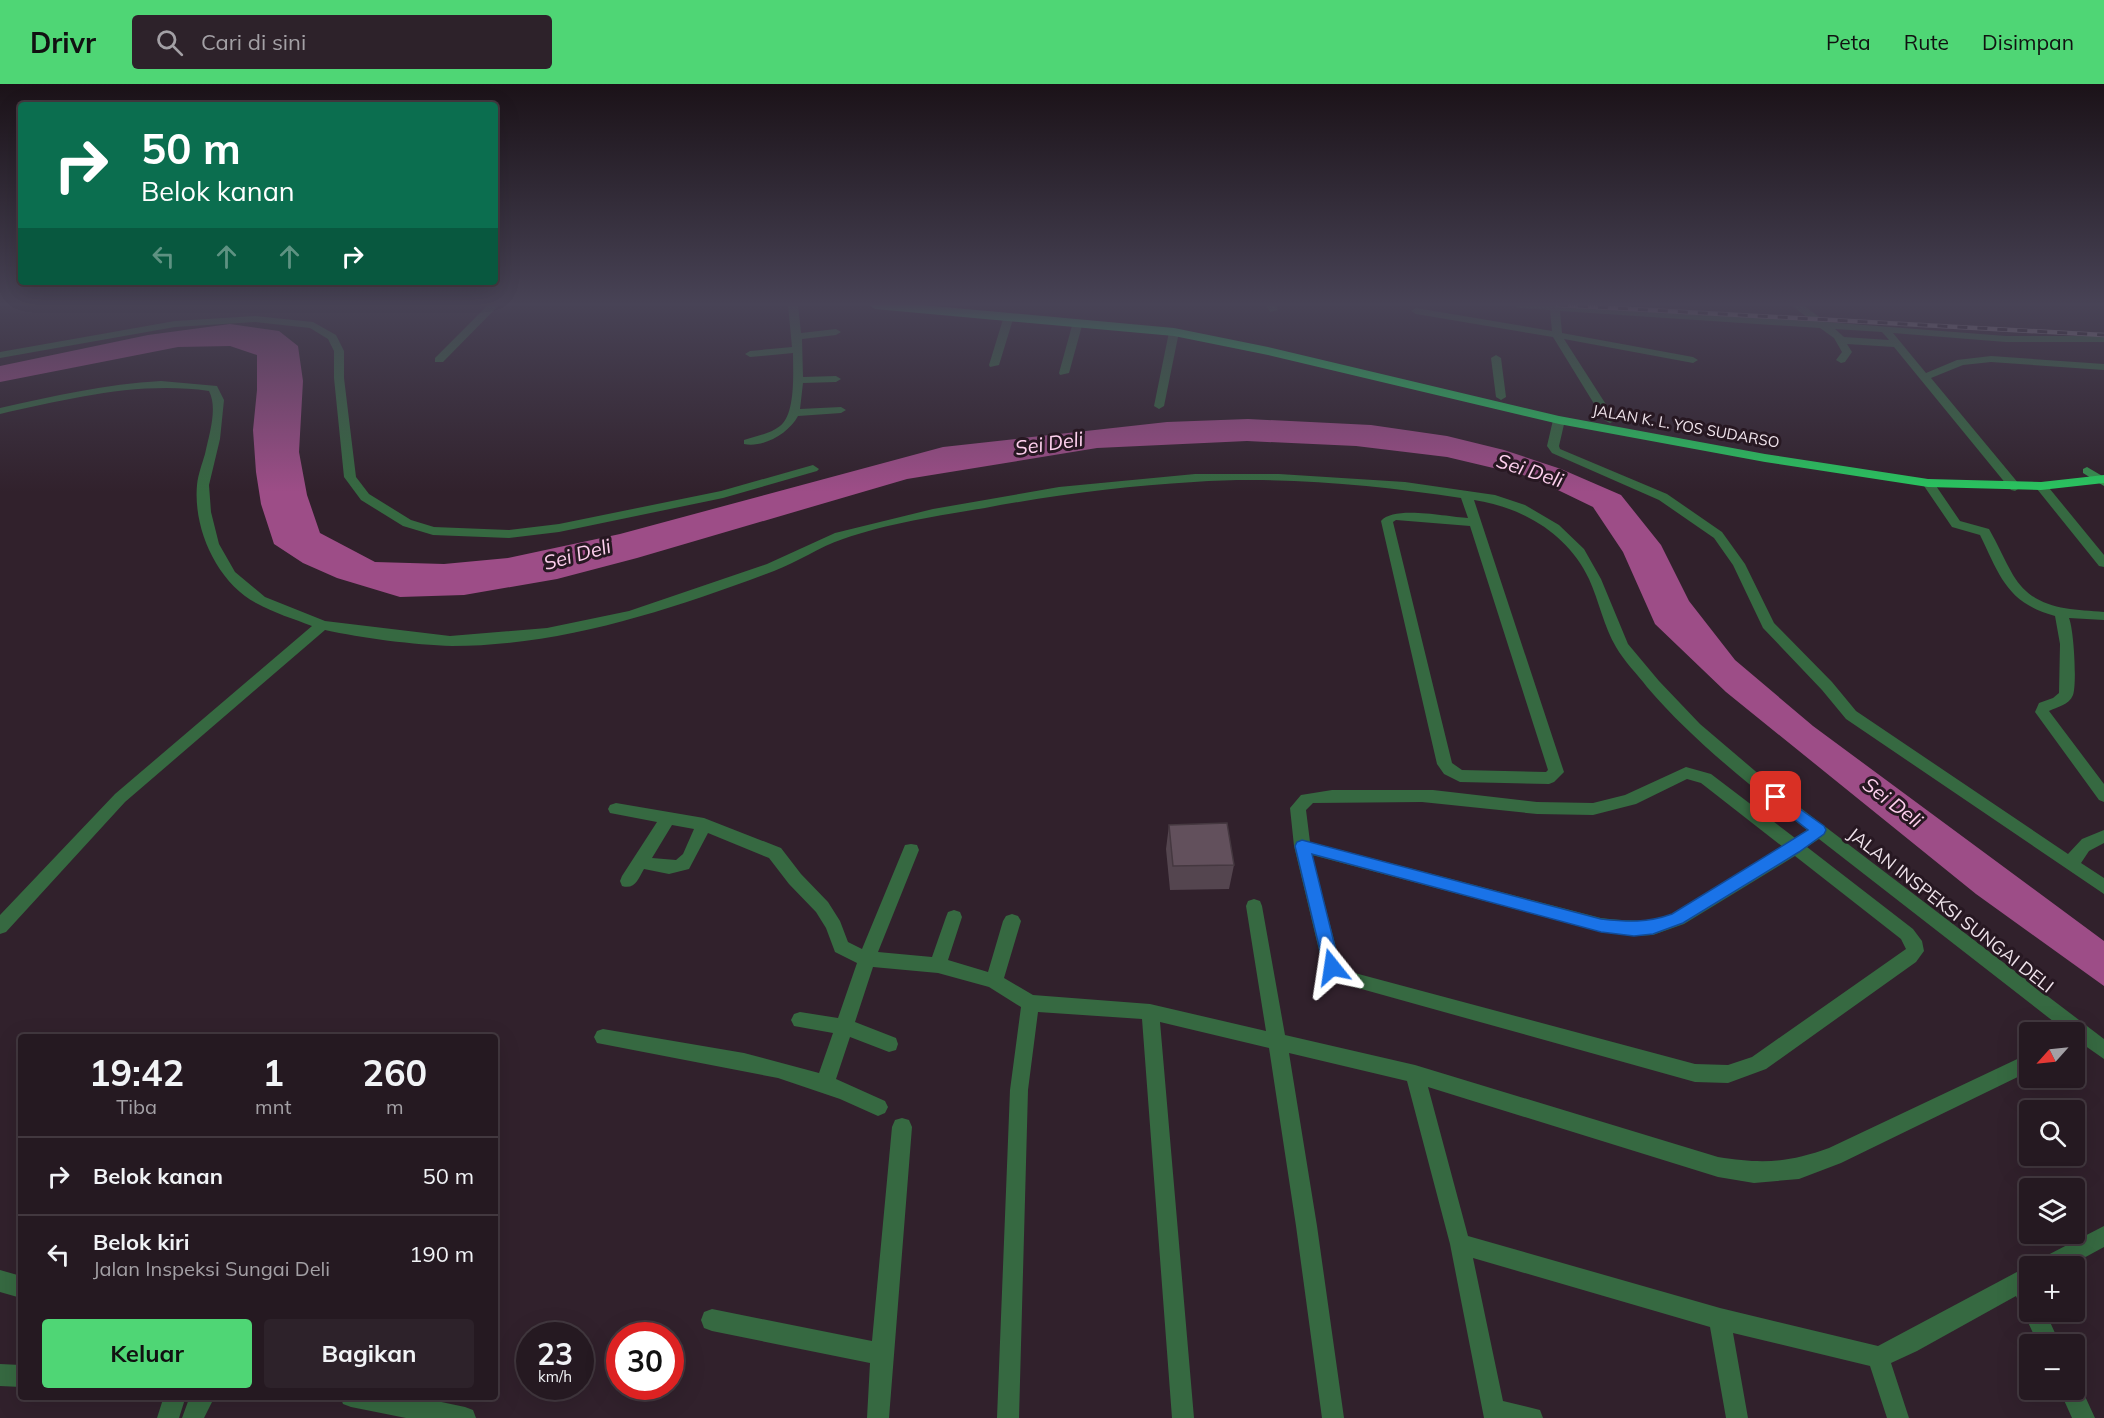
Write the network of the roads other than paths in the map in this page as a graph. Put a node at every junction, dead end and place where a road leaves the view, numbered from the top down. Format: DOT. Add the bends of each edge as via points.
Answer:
graph roads {
  1 [pos="339,367"];
  2 [pos="798,367"];
  3 [pos="1066,367"];
  4 [pos="1167,367"];
  5 [pos="1337,367"];
  6 [pos="1375,367"];
  7 [pos="1497,367"];
  8 [pos="1578,367"];
  9 [pos="1917,367"];
  10 [pos="1948,367"];
  11 [pos="1064,373"];
  12 [pos="1925,377"];
  13 [pos="798,380"];
  14 [pos="836,380"];
  15 [pos="1501,398"];
  16 [pos="1160,406"];
  17 [pos="841,410"];
  18 [pos="0,411"];
  19 [pos="794,413"];
  20 [pos="1559,420"];
  21 [pos="1610,420"];
  22 [pos="748,442"];
  23 [pos="1743,449"];
  24 [pos="813,470"];
  25 [pos="2103,477"];
  26 [pos="2010,482"];
  27 [pos="1928,483"];
  28 [pos="2041,486"];
  29 [pos="1466,494"];
  30 [pos="1476,523"];
  31 [pos="2104,563"];
  32 [pos="2061,614"];
  33 [pos="2104,615"];
  34 [pos="322,625"];
  35 [pos="2104,796"];
  36 [pos="616,809"];
  37 [pos="669,817"];
  38 [pos="704,824"];
  39 [pos="1818,830"];
  40 [pos="2104,836"];
  41 [pos="1302,846"];
  42 [pos="1794,848"];
  43 [pos="911,850"];
  44 [pos="640,862"];
  45 [pos="2072,865"];
  46 [pos="628,880"];
  47 [pos="2104,887"];
  48 [pos="1254,906"];
  49 [pos="954,917"];
  50 [pos="1012,921"];
  51 [pos="0,927"];
  52 [pos="867,959"];
  53 [pos="938,965"];
  54 [pos="994,981"];
  55 [pos="1029,1003"];
  56 [pos="1150,1012"];
  57 [pos="800,1020"];
  58 [pos="2062,1022"];
  59 [pos="845,1027"];
  60 [pos="603,1037"];
  61 [pos="2085,1039"];
  62 [pos="1278,1043"];
  63 [pos="889,1044"];
  64 [pos="2104,1050"];
  65 [pos="2019,1066"];
  66 [pos="1415,1074"];
  67 [pos="825,1083"];
  68 [pos="878,1107"];
  69 [pos="902,1127"];
  70 [pos="2104,1236"];
  71 [pos="1460,1244"];
  72 [pos="2067,1256"];
  73 [pos="0,1281"];
  74 [pos="2019,1281"];
  75 [pos="18,1286"];
  76 [pos="1720,1319"];
  77 [pos="712,1320"];
  78 [pos="882,1354"];
  79 [pos="1878,1357"];
  80 [pos="0,1375"];
  81 [pos="18,1376"];
  82 [pos="174,1400"];
  83 [pos="201,1400"];
  84 [pos="372,1400"];
  85 [pos="2075,1400"];
  86 [pos="1494,1414"];
  87 [pos="168,1418"];
  88 [pos="193,1418"];
  89 [pos="465,1418"];
  90 [pos="878,1418"];
  91 [pos="1008,1418"];
  92 [pos="1183,1418"];
  93 [pos="1333,1418"];
  94 [pos="1532,1418"];
  95 [pos="1737,1418"];
  96 [pos="1898,1418"];
  97 [pos="2084,1418"];
  1 -- 24 [label="street" via="350,477 365,497 407,523 433,531 509,534 559,528"];
  2 -- 13 [label="street"];
  3 -- 11 [label="street"];
  4 -- 16 [label="street"];
  5 -- 20 [label="highway, JALAN K. L. YOS SUDARSO"];
  6 -- 15 [label="highway, JALAN K. L. YOS SUDARSO"];
  7 -- 15 [label="street"];
  8 -- 21 [label="street"];
  9 -- 12 [label="street"];
  10 -- 12 [label="street"];
  12 -- 26 [label="street"];
  13 -- 14 [label="street"];
  13 -- 19 [label="street"];
  15 -- 21 [label="highway, JALAN K. L. YOS SUDARSO"];
  17 -- 19 [label="street"];
  18 -- 34 [label="street, JALAN INSPEKSI SUNGAI DELI" via="153,384 213,388 219,400 203,485 213,544 230,575 260,600"];
  19 -- 22 [label="street" via="782,429"];
  20 -- 23 [label="highway, JALAN K. L. YOS SUDARSO"];
  20 -- 45 [label="street" via="1553,446 1556,451 1663,497 1718,535 1739,564 1768,625 1851,715"];
  21 -- 23 [label="highway, JALAN K. L. YOS SUDARSO"];
  23 -- 26 [label="highway, JALAN K. L. YOS SUDARSO"];
  23 -- 27 [label="highway, JALAN K. L. YOS SUDARSO"];
  25 -- 26 [label="highway, JALAN K. L. YOS SUDARSO" via="2087,471"];
  25 -- 28 [label="highway, JALAN K. L. YOS SUDARSO"];
  26 -- 27 [label="highway, JALAN K. L. YOS SUDARSO"];
  26 -- 28 [label="highway, JALAN K. L. YOS SUDARSO"];
  27 -- 32 [label="street" via="1956,524 1985,532 2024,600"];
  28 -- 31 [label="street"];
  29 -- 30 [label="street"];
  29 -- 34 [label="street, JALAN INSPEKSI SUNGAI DELI" via="1279,478 1120,483 933,513 839,536 772,567 677,600 631,615 547,633 450,641"];
  29 -- 39 [label="street, JALAN INSPEKSI SUNGAI DELI" via="1521,508 1566,537 1595,579 1622,646 1654,685 1695,728"];
  30 -- 30 [label="street" via="1556,772 1549,778 1460,776 1445,764 1387,521 1400,516"];
  32 -- 33 [label="street"];
  32 -- 35 [label="street" via="2068,637 2066,694 2042,712"];
  34 -- 51 [label="street" via="120,798"];
  36 -- 37 [label="street"];
  37 -- 38 [label="street"];
  37 -- 44 [label="street"];
  38 -- 44 [label="street" via="682,866 672,869"];
  38 -- 52 [label="street" via="775,853 822,907 841,947"];
  39 -- 42 [label="street"];
  39 -- 58 [label="street, JALAN INSPEKSI SUNGAI DELI"];
  40 -- 45 [label="street" via="2082,846"];
  41 -- 42 [label="street" via="1601,925 1634,929 1653,928 1678,919"];
  41 -- 42 [label="street" via="1298,808 1312,797 1442,797 1576,810 1624,803 1686,773 1706,778"];
  41 -- 42 [label="street" via="1329,960 1341,976 1712,1076 1738,1073 1760,1063 1915,951 1907,934"];
  43 -- 52 [label="street"];
  44 -- 46 [label="street"];
  45 -- 47 [label="street"];
  48 -- 62 [label="street"];
  49 -- 53 [label="street"];
  50 -- 54 [label="street"];
  52 -- 53 [label="street"];
  52 -- 59 [label="street"];
  53 -- 54 [label="street"];
  54 -- 55 [label="street"];
  55 -- 56 [label="street"];
  55 -- 91 [label="street" via="1019,1090"];
  56 -- 62 [label="street"];
  56 -- 92 [label="street"];
  57 -- 59 [label="street"];
  59 -- 63 [label="street"];
  59 -- 67 [label="street"];
  60 -- 67 [label="street" via="728,1058"];
  61 -- 64 [label="street, JALAN INSPEKSI SUNGAI DELI"];
  62 -- 66 [label="street"];
  62 -- 93 [label="street"];
  65 -- 66 [label="street" via="1834,1156 1798,1169 1754,1173 1718,1167"];
  66 -- 71 [label="street"];
  67 -- 68 [label="street"];
  69 -- 78 [label="street"];
  70 -- 72 [label="street"];
  71 -- 76 [label="street"];
  71 -- 86 [label="street"];
  73 -- 75 [label="street"];
  74 -- 79 [label="street"];
  76 -- 79 [label="street"];
  76 -- 95 [label="street"];
  77 -- 78 [label="street"];
  78 -- 90 [label="street"];
  79 -- 96 [label="street"];
  80 -- 81 [label="street"];
  82 -- 87 [label="street"];
  83 -- 88 [label="street"];
  84 -- 89 [label="street"];
  85 -- 97 [label="street"];
  86 -- 94 [label="street"];
}
